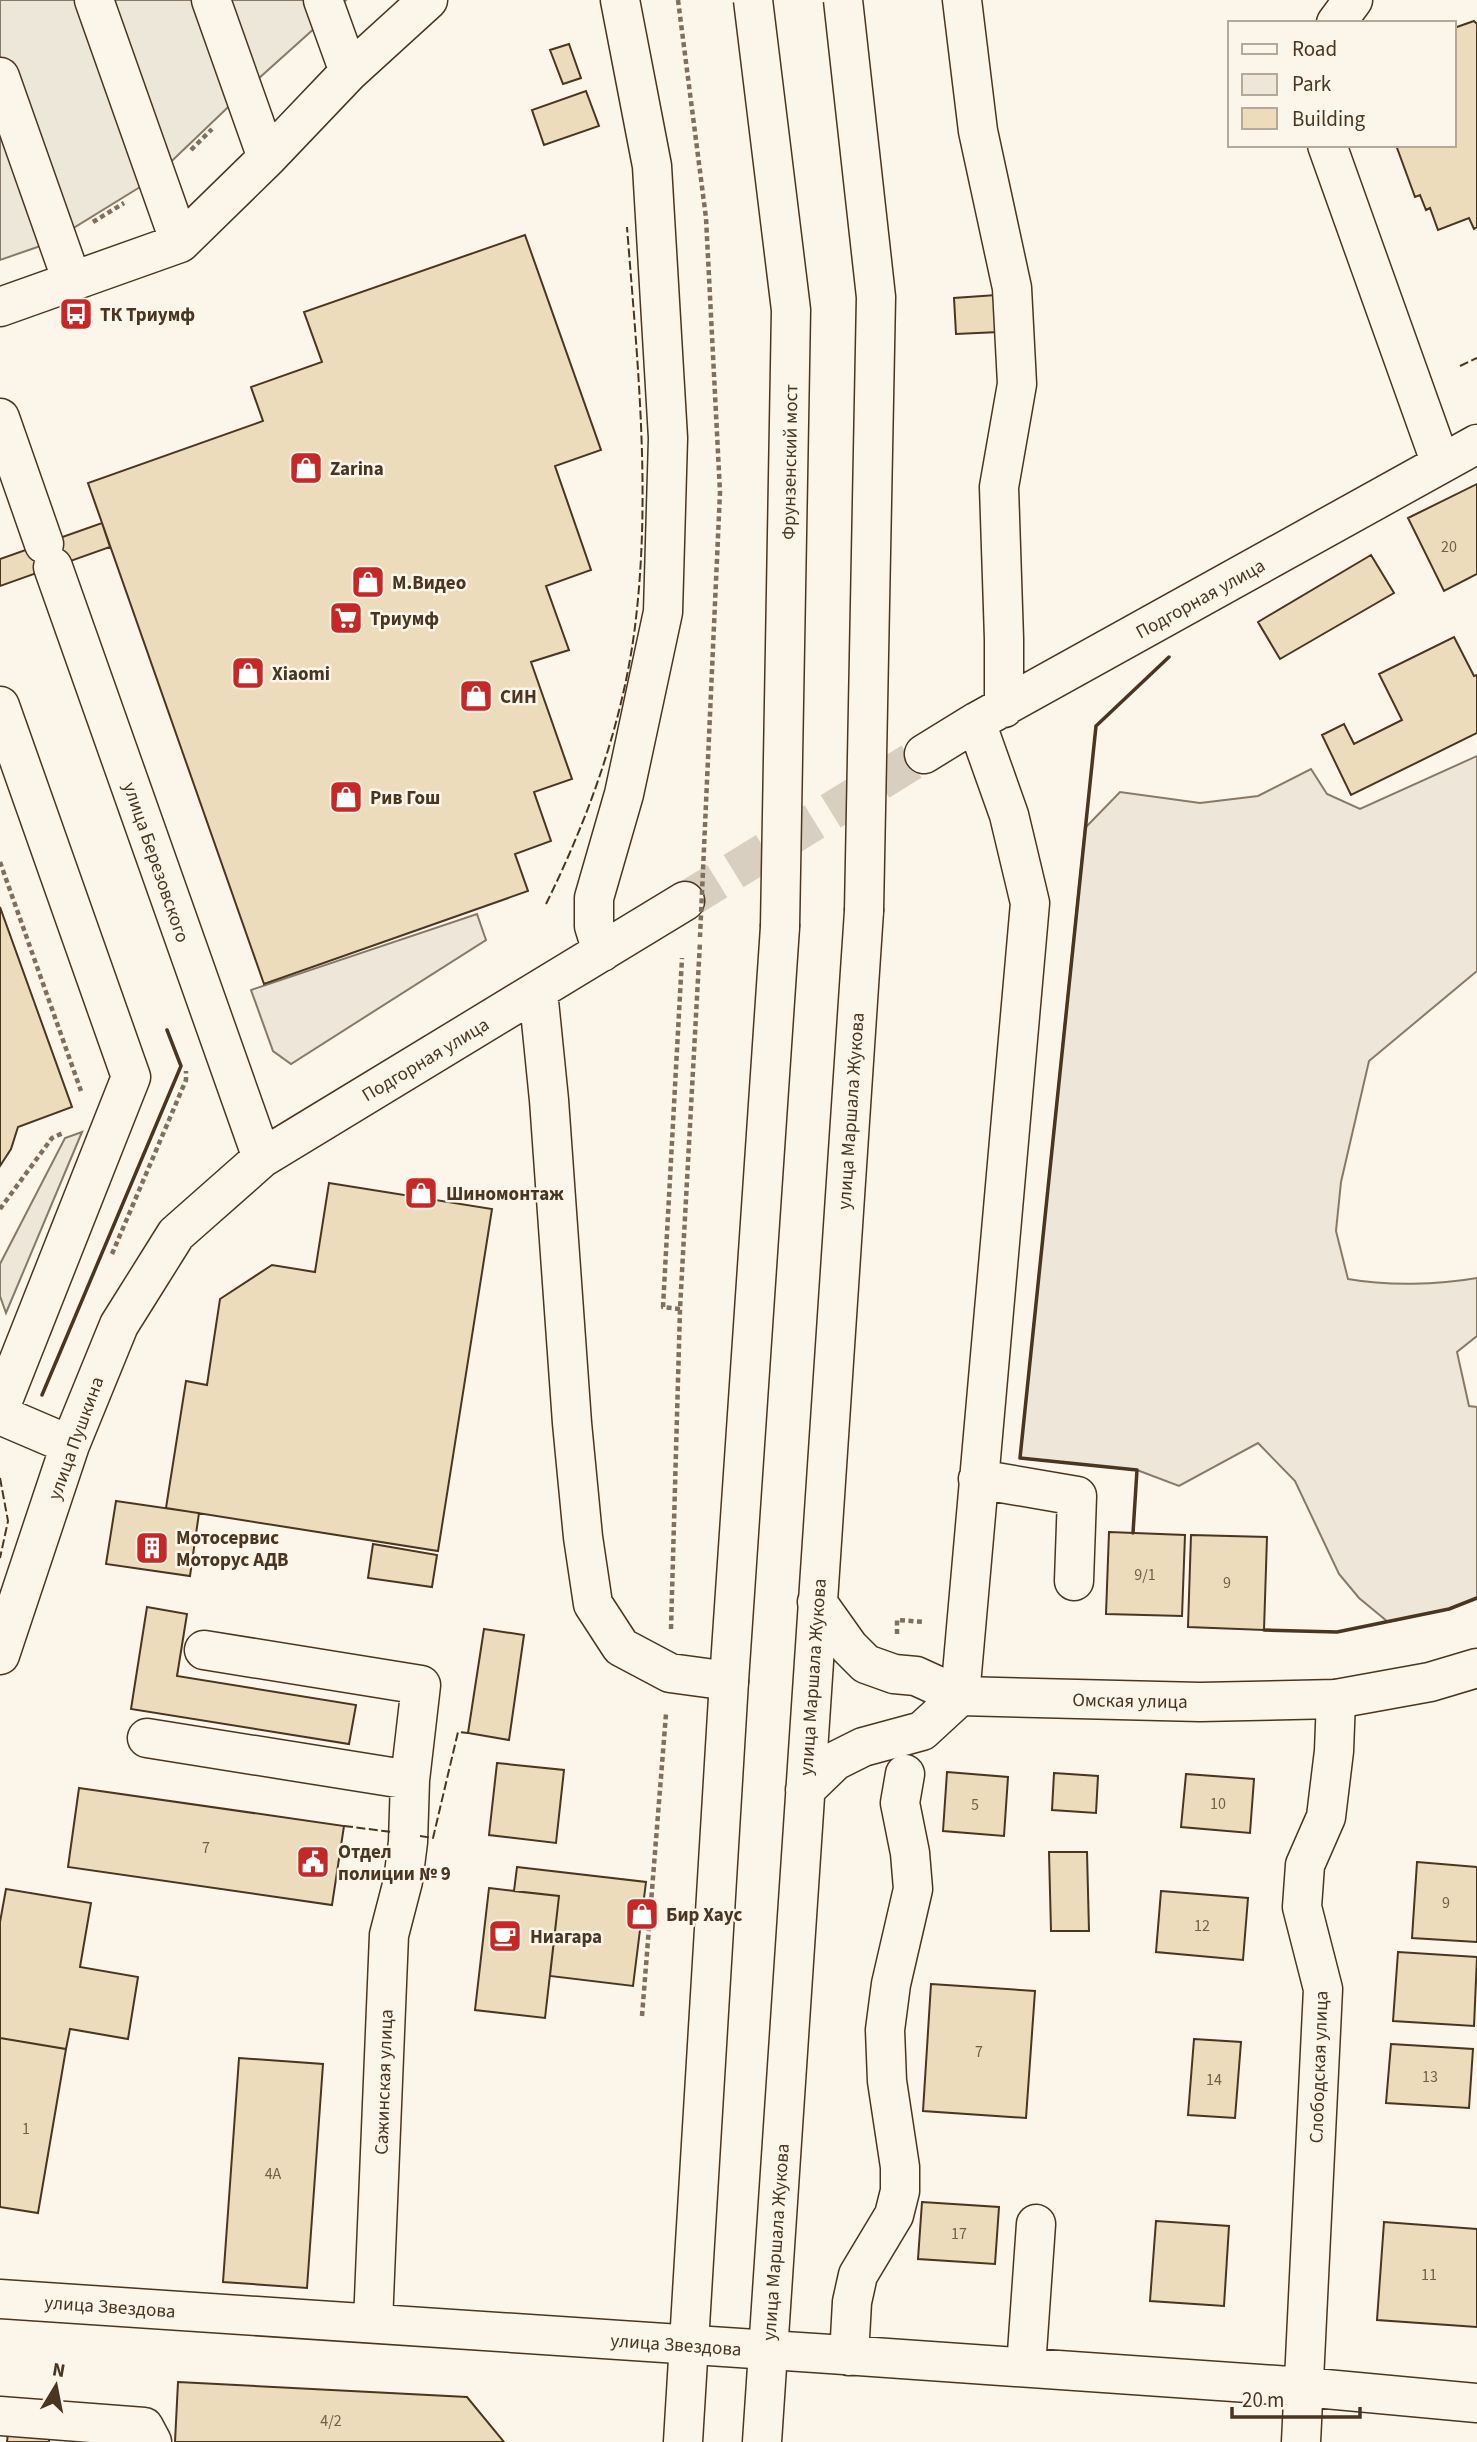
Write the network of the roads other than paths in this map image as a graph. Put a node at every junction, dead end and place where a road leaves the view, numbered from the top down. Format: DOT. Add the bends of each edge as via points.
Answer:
graph roads {
  1 [pos="94,0"];
  2 [pos="211,0"];
  3 [pos="323,0"];
  4 [pos="428,0"];
  5 [pos="620,0"];
  6 [pos="753,0"];
  7 [pos="842,0"];
  8 [pos="962,0"];
  9 [pos="1353,0"];
  10 [pos="1337,21"];
  11 [pos="349,72"];
  12 [pos="0,77"];
  13 [pos="1328,147"];
  14 [pos="267,158"];
  15 [pos="180,243"];
  16 [pos="72,281"];
  17 [pos="0,307"];
  18 [pos="0,418"];
  19 [pos="1477,444"];
  20 [pos="1441,464"];
  21 [pos="0,706"];
  22 [pos="990,715"];
  23 [pos="924,754"];
  24 [pos="685,901"];
  25 [pos="602,952"];
  26 [pos="538,991"];
  27 [pos="262,1158"];
  28 [pos="176,1234"];
  29 [pos="0,1408"];
  30 [pos="0,1415"];
  31 [pos="70,1445"];
  32 [pos="978,1479"];
  33 [pos="1074,1581"];
  34 [pos="817,1602"];
  35 [pos="204,1650"];
  36 [pos="0,1655"];
  37 [pos="1477,1668"];
  38 [pos="729,1681"];
  39 [pos="960,1696"];
  40 [pos="1336,1699"];
  41 [pos="147,1738"];
  42 [pos="905,1774"];
  43 [pos="410,1780"];
  44 [pos="805,1790"];
  45 [pos="1036,2224"];
  46 [pos="0,2299"];
  47 [pos="373,2323"];
  48 [pos="688,2344"];
  49 [pos="768,2350"];
  50 [pos="849,2356"];
  51 [pos="1026,2367"];
  52 [pos="1304,2387"];
  53 [pos="1477,2403"];
  54 [pos="0,2416"];
  55 [pos="152,2442"];
  56 [pos="683,2442"];
  57 [pos="762,2442"];
  58 [pos="1301,2442"];
  1 -- 15 [label="street"];
  2 -- 14 [label="street"];
  3 -- 11 [label="street"];
  4 -- 11 [label="street"];
  5 -- 25 [label="street" via="652,166 668,438 663,612 624,794 594,898 594,926"];
  6 -- 38 [label="street, Фрунзенский мост, bridge" via="791,310 780,927"];
  7 -- 34 [label="street, улица Маршала Жукова, bridge" via="876,297 864,912"];
  8 -- 22 [label="street" via="978,131 1012,288 1017,384 999,487 1004,639"];
  9 -- 10 [label="street"];
  11 -- 14 [label="street"];
  12 -- 16 [label="street"];
  13 -- 20 [label="street"];
  14 -- 15 [label="street"];
  15 -- 16 [label="street"];
  16 -- 17 [label="street"];
  18 -- 27 [label="street, улица Березовского"];
  19 -- 20 [label="street, Подгорная улица"];
  20 -- 22 [label="street, Подгорная улица"];
  21 -- 29 [label="street" via="131,1077"];
  22 -- 23 [label="street, Подгорная улица"];
  22 -- 32 [label="street" via="1030,903"];
  24 -- 25 [label="street, Подгорная улица"];
  25 -- 26 [label="street, Подгорная улица"];
  26 -- 27 [label="street, Подгорная улица"];
  26 -- 38 [label="street" via="572,1423 593,1604 621,1647 670,1673"];
  27 -- 28 [label="street, Подгорная улица"];
  28 -- 31 [label="street, улица Пушкина" via="119,1325"];
  30 -- 31 [label="street"];
  31 -- 36 [label="street, улица Пушкина"];
  32 -- 33 [label="street" via="1077,1496"];
  32 -- 39 [label="street"];
  34 -- 39 [label="street, Омская улица" via="866,1664 916,1676"];
  34 -- 44 [label="street, улица Маршала Жукова"];
  35 -- 43 [label="street, Сажинская улица" via="421,1685"];
  37 -- 40 [label="street, Омская улица" via="1430,1682"];
  38 -- 48 [label="street"];
  39 -- 40 [label="street, Омская улица" via="1200,1702"];
  39 -- 44 [label="street" via="922,1731 835,1761"];
  40 -- 52 [label="street, Слободская улица" via="1326,1817 1305,1865 1302,1908 1323,1989"];
  41 -- 43 [label="street"];
  42 -- 50 [label="street" via="900,1803 913,1889 885,2030 900,2191 894,2215 858,2275"];
  43 -- 47 [label="street, Сажинская улица" via="403,1881 389,1936"];
  44 -- 49 [label="street, улица Маршала Жукова"];
  45 -- 51 [label="street"];
  46 -- 47 [label="street, улица Звездова"];
  47 -- 48 [label="street, улица Звездова"];
  48 -- 49 [label="street, улица Звездова"];
  48 -- 56 [label="street"];
  49 -- 50 [label="street, улица Звездова"];
  49 -- 57 [label="street, улица Маршала Жукова"];
  50 -- 51 [label="street, улица Звездова"];
  51 -- 52 [label="street, улица Звездова"];
  52 -- 53 [label="street, улица Звездова"];
  52 -- 58 [label="street, Слободская улица"];
  54 -- 55 [label="street" via="144,2427"];
}
